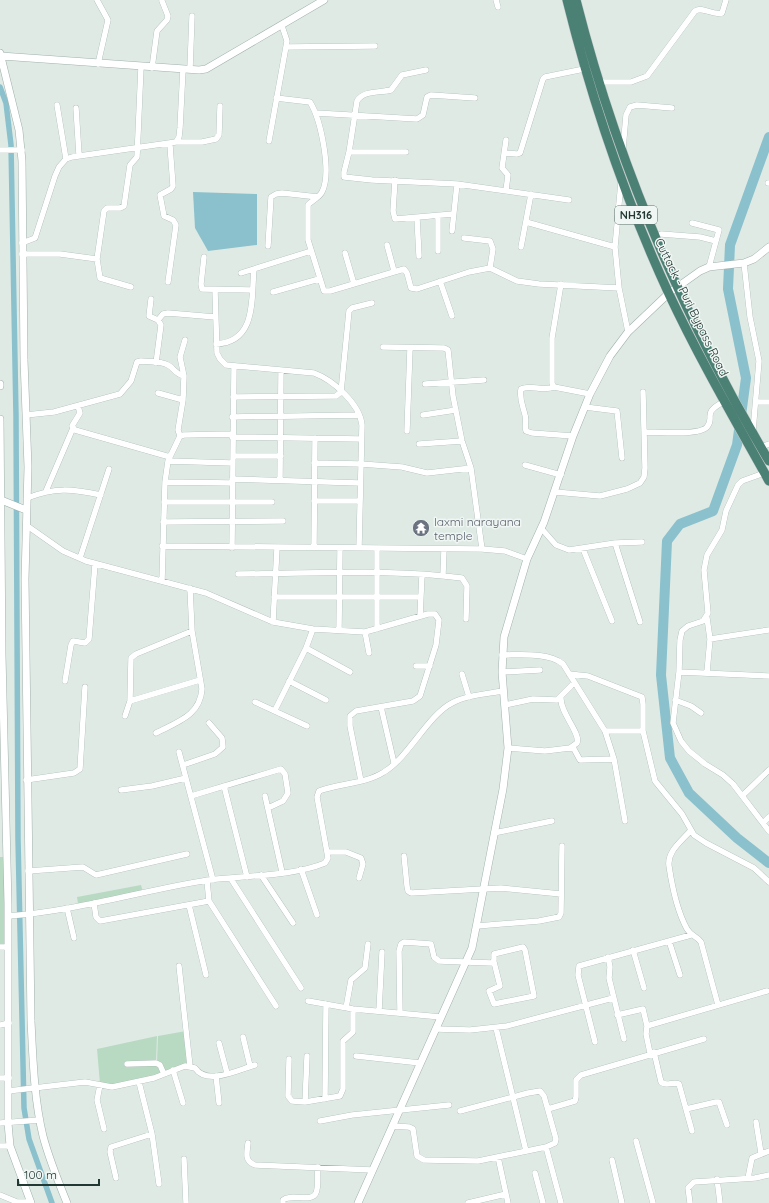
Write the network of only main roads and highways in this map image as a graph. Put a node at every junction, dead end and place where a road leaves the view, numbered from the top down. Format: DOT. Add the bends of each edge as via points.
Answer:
graph roads {
  1 [pos="567,0"];
  2 [pos="576,0"];
  3 [pos="765,446"];
  4 [pos="769,461"];
  5 [pos="769,481"];
  1 -- 5 [label="highway, Cuttack - Puri Bypass Road / NH316" via="584,69 621,179 669,293"];
  2 -- 3 [label="highway, Cuttack - Puri Bypass Road / NH316" via="623,155 652,231 677,287 730,391 746,421"];
  3 -- 4 [label="highway, Cuttack - Puri Bypass Road / NH316"];
}
